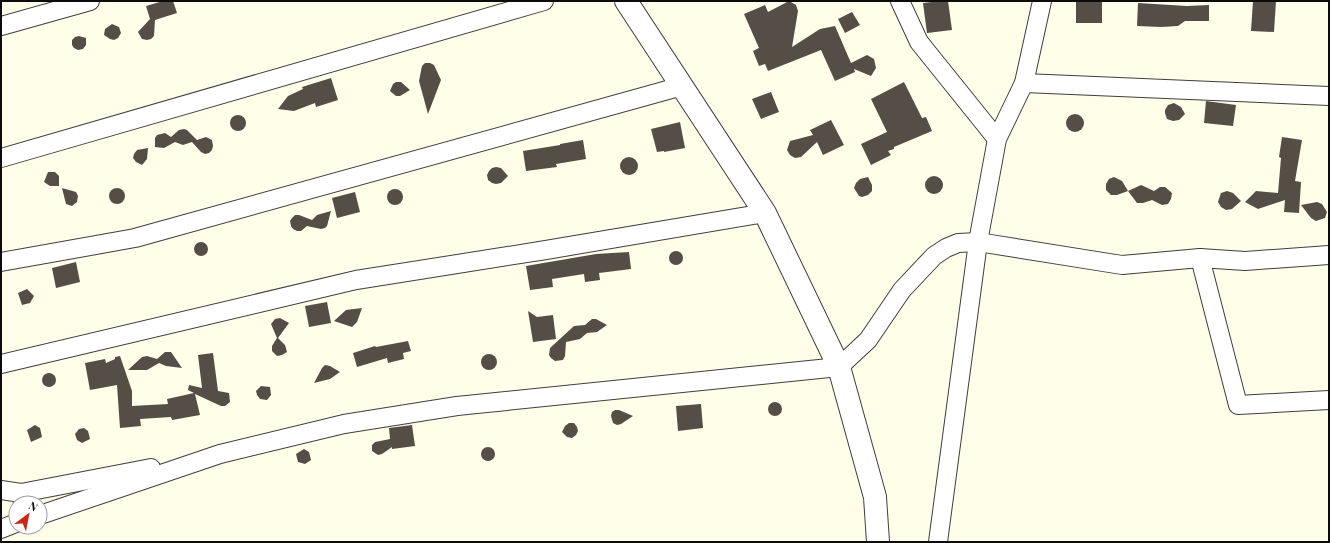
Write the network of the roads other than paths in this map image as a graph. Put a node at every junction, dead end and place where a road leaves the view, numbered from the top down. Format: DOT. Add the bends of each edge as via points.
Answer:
graph roads {
  1 [pos="90,1"];
  2 [pos="544,1"];
  3 [pos="626,1"];
  4 [pos="900,1"];
  5 [pos="1042,1"];
  6 [pos="1,26"];
  7 [pos="1024,83"];
  8 [pos="682,86"];
  9 [pos="1329,96"];
  10 [pos="997,139"];
  11 [pos="1,158"];
  12 [pos="765,213"];
  13 [pos="978,242"];
  14 [pos="1329,255"];
  15 [pos="1200,258"];
  16 [pos="1,262"];
  17 [pos="1,364"];
  18 [pos="839,367"];
  19 [pos="1329,400"];
  20 [pos="220,454"];
  21 [pos="1,490"];
  22 [pos="48,512"];
  23 [pos="878,542"];
  24 [pos="938,542"];
  1 -- 6 [label="street"];
  2 -- 11 [label="street"];
  3 -- 8 [label="street"];
  4 -- 10 [label="street" via="919,42"];
  5 -- 7 [label="street"];
  7 -- 9 [label="street"];
  7 -- 10 [label="street"];
  8 -- 12 [label="street"];
  8 -- 16 [label="street" via="135,238"];
  10 -- 13 [label="street"];
  12 -- 17 [label="street" via="356,280"];
  12 -- 18 [label="street"];
  13 -- 15 [label="street" via="1122,264"];
  13 -- 18 [label="street" via="958,244 934,256 902,290 868,340"];
  13 -- 24 [label="street"];
  14 -- 15 [label="street" via="1245,261"];
  15 -- 19 [label="street" via="1238,405"];
  18 -- 20 [label="street" via="457,406 344,424"];
  18 -- 23 [label="street" via="875,497"];
  20 -- 21 [label="street" via="21,493"];
  20 -- 22 [label="street"];
}
